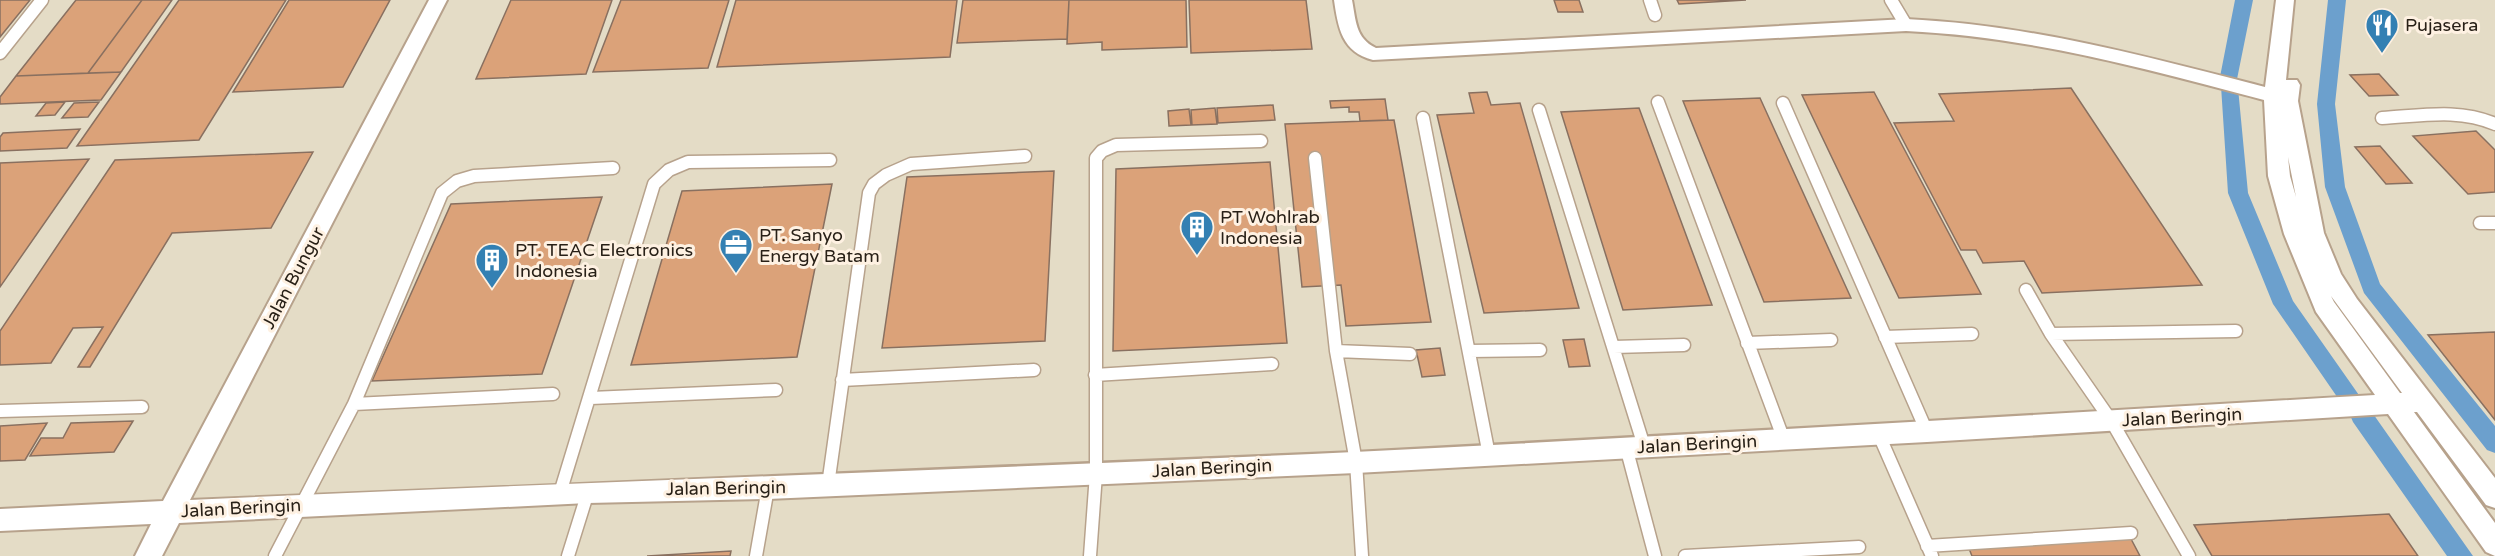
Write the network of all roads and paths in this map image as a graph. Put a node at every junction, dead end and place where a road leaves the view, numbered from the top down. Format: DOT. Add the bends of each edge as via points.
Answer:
graph roads {
  1 [pos="42,0"];
  2 [pos="438,0"];
  3 [pos="1343,0"];
  4 [pos="1650,0"];
  5 [pos="1891,0"];
  6 [pos="2285,0"];
  7 [pos="2300,0"];
  8 [pos="1655,15"];
  9 [pos="1906,25"];
  10 [pos="0,53"];
  11 [pos="2274,96"];
  12 [pos="1658,102"];
  13 [pos="1783,103"];
  14 [pos="1539,110"];
  15 [pos="1423,118"];
  16 [pos="2382,118"];
  17 [pos="2495,124"];
  18 [pos="1261,141"];
  19 [pos="1024,156"];
  20 [pos="1315,158"];
  21 [pos="830,160"];
  22 [pos="612,168"];
  23 [pos="2480,223"];
  24 [pos="2495,223"];
  25 [pos="2026,290"];
  26 [pos="2236,331"];
  27 [pos="1972,334"];
  28 [pos="2051,334"];
  29 [pos="1885,337"];
  30 [pos="1831,340"];
  31 [pos="1747,343"];
  32 [pos="1684,345"];
  33 [pos="1614,347"];
  34 [pos="1540,350"];
  35 [pos="1336,351"];
  36 [pos="1469,351"];
  37 [pos="1410,354"];
  38 [pos="1272,364"];
  39 [pos="1034,370"];
  40 [pos="1095,375"];
  41 [pos="842,380"];
  42 [pos="776,390"];
  43 [pos="553,394"];
  44 [pos="591,398"];
  45 [pos="2423,402"];
  46 [pos="354,404"];
  47 [pos="2396,404"];
  48 [pos="142,407"];
  49 [pos="0,411"];
  50 [pos="2112,422"];
  51 [pos="1927,432"];
  52 [pos="1879,435"];
  53 [pos="1784,440"];
  54 [pos="1635,447"];
  55 [pos="1489,455"];
  56 [pos="1356,462"];
  57 [pos="1096,474"];
  58 [pos="828,485"];
  59 [pos="768,488"];
  60 [pos="588,492"];
  61 [pos="560,493"];
  62 [pos="2495,497"];
  63 [pos="300,505"];
  64 [pos="171,511"];
  65 [pos="0,520"];
  66 [pos="2131,533"];
  67 [pos="2492,536"];
  68 [pos="1858,547"];
  69 [pos="1930,551"];
  70 [pos="148,556"];
  71 [pos="275,556"];
  72 [pos="568,556"];
  73 [pos="756,556"];
  74 [pos="1090,556"];
  75 [pos="1362,556"];
  76 [pos="1655,556"];
  77 [pos="1685,556"];
  78 [pos="2189,556"];
  1 -- 10 [label="lane"];
  2 -- 64 [label="street, Jalan Bungur"];
  3 -- 9 [label="street" via="1349,38 1362,50 1383,55"];
  4 -- 8 [label="lane"];
  5 -- 9 [label="lane"];
  6 -- 11 [label="street"];
  7 -- 45 [label="street" via="2288,101 2313,233 2331,277 2349,305"];
  9 -- 11 [label="street" via="1988,29 2067,42"];
  11 -- 47 [label="street" via="2279,176 2295,234 2324,306"];
  12 -- 31 [label="lane"];
  13 -- 29 [label="lane"];
  14 -- 33 [label="lane"];
  15 -- 36 [label="lane"];
  16 -- 17 [label="lane" via="2468,115 2484,117"];
  18 -- 40 [label="lane" via="1116,145 1098,154"];
  19 -- 41 [label="lane" via="910,164 874,184 869,193"];
  20 -- 35 [label="lane"];
  21 -- 44 [label="lane" via="688,162 660,177 654,184"];
  22 -- 46 [label="lane" via="474,177 448,187 442,193"];
  23 -- 24 [label="lane"];
  25 -- 28 [label="lane"];
  26 -- 28 [label="lane"];
  27 -- 29 [label="lane"];
  28 -- 50 [label="lane"];
  29 -- 51 [label="lane"];
  30 -- 31 [label="lane"];
  31 -- 53 [label="lane"];
  32 -- 33 [label="lane"];
  33 -- 54 [label="lane"];
  34 -- 36 [label="lane"];
  35 -- 37 [label="lane"];
  35 -- 56 [label="lane"];
  36 -- 55 [label="lane"];
  38 -- 40 [label="lane"];
  39 -- 41 [label="lane"];
  40 -- 57 [label="lane"];
  41 -- 58 [label="lane"];
  42 -- 44 [label="lane"];
  43 -- 46 [label="lane"];
  44 -- 61 [label="lane"];
  45 -- 47 [label="street, Jalan Beringin"];
  45 -- 62 [label="street"];
  46 -- 63 [label="lane"];
  47 -- 50 [label="street, Jalan Beringin"];
  47 -- 67 [label="street"];
  48 -- 49 [label="lane"];
  50 -- 51 [label="street, Jalan Beringin"];
  50 -- 78 [label="lane"];
  51 -- 52 [label="street, Jalan Beringin"];
  52 -- 53 [label="street, Jalan Beringin"];
  52 -- 69 [label="lane"];
  53 -- 54 [label="street, Jalan Beringin"];
  54 -- 55 [label="street, Jalan Beringin"];
  54 -- 76 [label="lane"];
  55 -- 56 [label="street, Jalan Beringin"];
  56 -- 57 [label="street, Jalan Beringin"];
  56 -- 75 [label="lane"];
  57 -- 58 [label="street, Jalan Beringin"];
  57 -- 74 [label="lane"];
  58 -- 59 [label="street, Jalan Beringin"];
  59 -- 60 [label="street, Jalan Beringin"];
  59 -- 73 [label="lane"];
  60 -- 61 [label="street, Jalan Beringin"];
  60 -- 72 [label="lane"];
  61 -- 63 [label="street, Jalan Beringin"];
  63 -- 64 [label="street, Jalan Beringin"];
  63 -- 71 [label="lane"];
  64 -- 65 [label="street, Jalan Beringin"];
  64 -- 70 [label="street, Jalan Bungur"];
  66 -- 69 [label="lane"];
  68 -- 77 [label="lane"];
}
